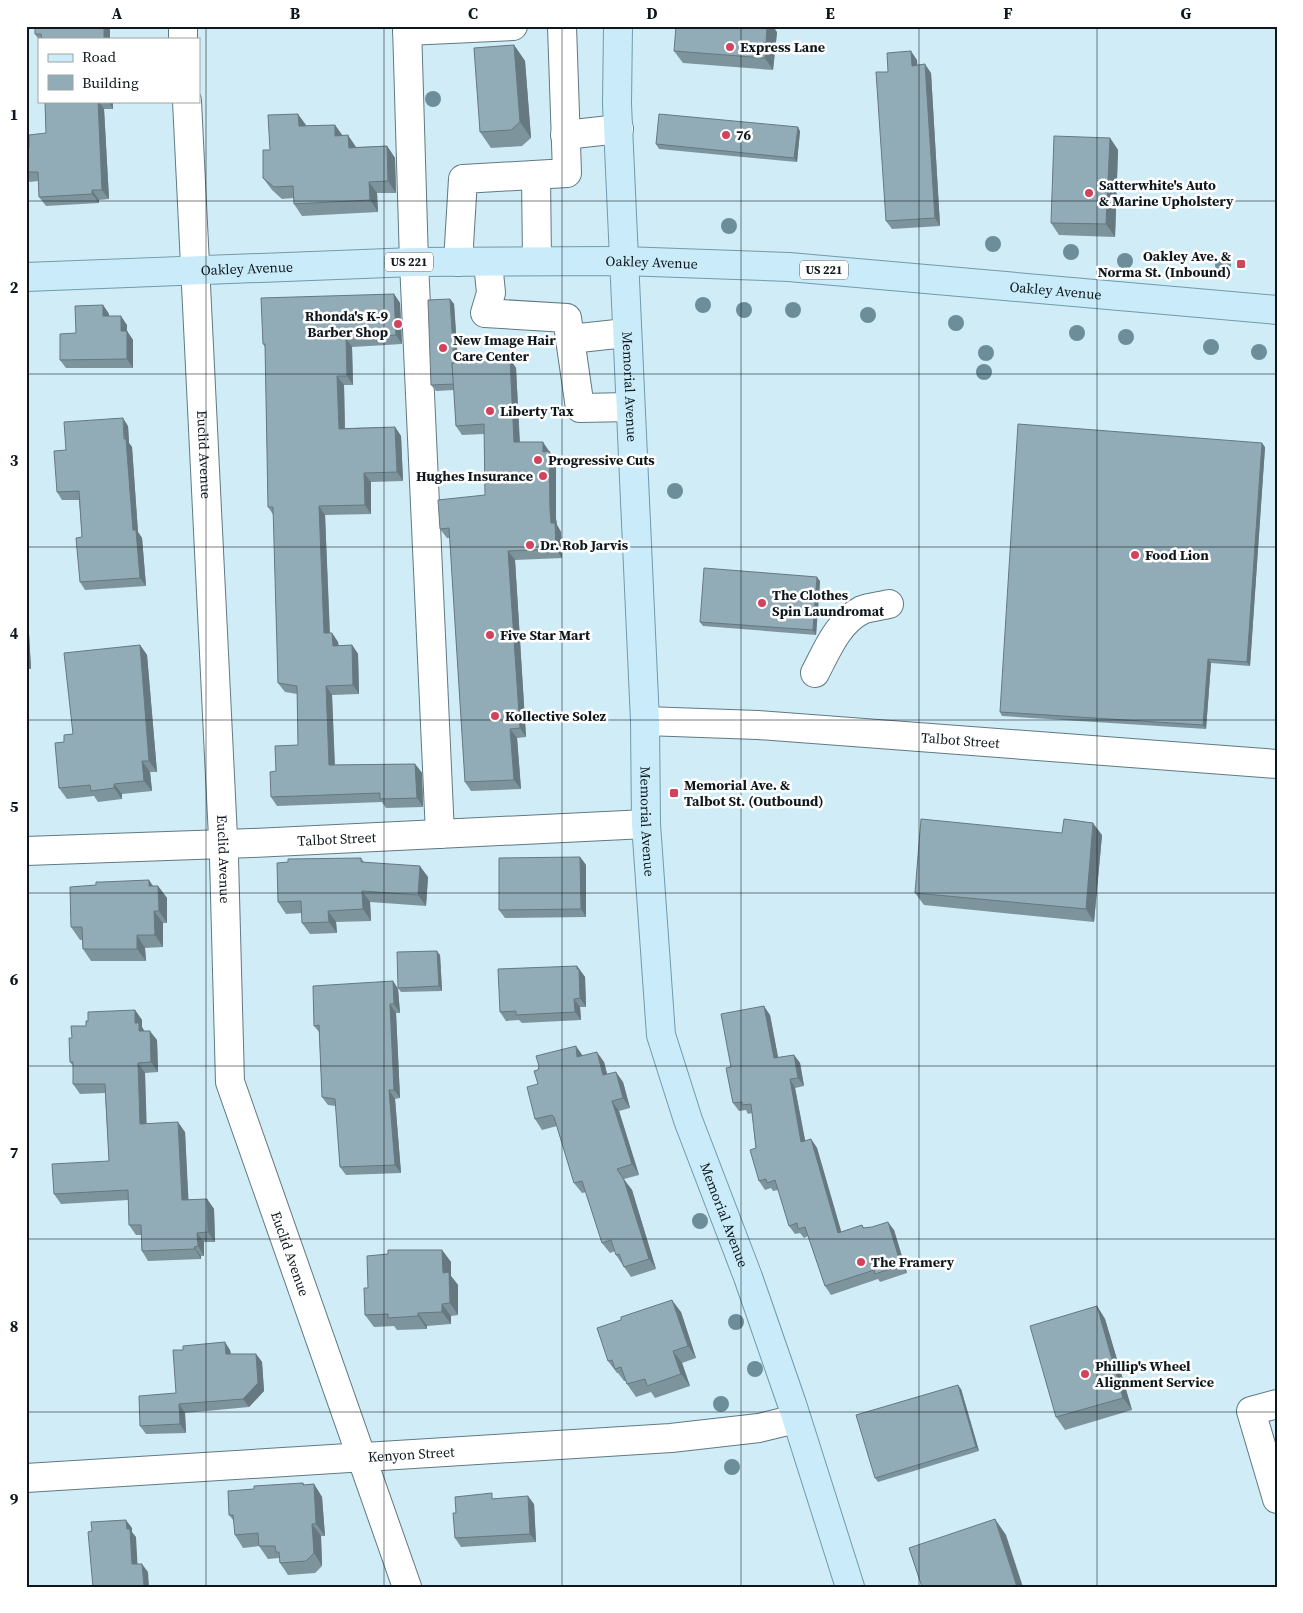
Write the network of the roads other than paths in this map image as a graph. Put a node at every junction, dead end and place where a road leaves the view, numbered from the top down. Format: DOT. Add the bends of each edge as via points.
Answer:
graph roads {
  1 [pos="513,26"];
  2 [pos="562,26"];
  3 [pos="618,26"];
  4 [pos="407,28"];
  5 [pos="186,102"];
  6 [pos="619,129"];
  7 [pos="565,135"];
  8 [pos="536,175"];
  9 [pos="537,261"];
  10 [pos="623,261"];
  11 [pos="414,262"];
  12 [pos="458,262"];
  13 [pos="488,262"];
  14 [pos="196,271"];
  15 [pos="26,276"];
  16 [pos="1277,310"];
  17 [pos="626,333"];
  18 [pos="570,339"];
  19 [pos="630,407"];
  20 [pos="889,604"];
  21 [pos="815,672"];
  22 [pos="645,721"];
  23 [pos="1277,764"];
  24 [pos="646,824"];
  25 [pos="440,834"];
  26 [pos="223,844"];
  27 [pos="26,851"];
  28 [pos="1264,1408"];
  29 [pos="796,1419"];
  30 [pos="362,1455"];
  31 [pos="26,1478"];
  32 [pos="1277,1498"];
  33 [pos="407,1587"];
  34 [pos="850,1587"];
  1 -- 4 [label="street"];
  2 -- 7 [label="street"];
  3 -- 6 [label="main road, Memorial Avenue"];
  4 -- 11 [label="street"];
  5 -- 14 [label="street, Euclid Avenue"];
  6 -- 7 [label="street"];
  6 -- 10 [label="main road, Memorial Avenue"];
  7 -- 8 [label="street" via="567,173"];
  8 -- 9 [label="street"];
  8 -- 12 [label="street" via="463,178"];
  9 -- 10 [label="main road, Oakley Avenue / US 221"];
  9 -- 13 [label="main road, Oakley Avenue / US 221"];
  10 -- 16 [label="main road, Oakley Avenue / US 221" via="789,267"];
  10 -- 17 [label="main road, Memorial Avenue"];
  11 -- 12 [label="main road, Oakley Avenue / US 221"];
  11 -- 14 [label="main road, Oakley Avenue / US 221"];
  11 -- 25 [label="street"];
  12 -- 13 [label="main road, Oakley Avenue / US 221"];
  13 -- 18 [label="street" via="491,293 485,313 567,318"];
  14 -- 15 [label="main road, Oakley Avenue / US 221"];
  14 -- 26 [label="street, Euclid Avenue"];
  17 -- 18 [label="street"];
  17 -- 19 [label="main road, Memorial Avenue"];
  18 -- 19 [label="street" via="580,408"];
  19 -- 22 [label="main road, Memorial Avenue"];
  20 -- 21 [label="street" via="863,610 847,621"];
  22 -- 23 [label="street, Talbot Street" via="758,725"];
  22 -- 24 [label="main road, Memorial Avenue"];
  24 -- 25 [label="street, Talbot Street"];
  24 -- 29 [label="main road, Memorial Avenue" via="661,1035 688,1120 748,1277"];
  25 -- 26 [label="street, Talbot Street"];
  26 -- 27 [label="street, Talbot Street"];
  26 -- 30 [label="street, Euclid Avenue" via="230,1082"];
  28 -- 32 [label="street"];
  29 -- 30 [label="street, Kenyon Street" via="759,1428 671,1438"];
  29 -- 34 [label="main road, Memorial Avenue"];
  30 -- 31 [label="street, Kenyon Street"];
  30 -- 33 [label="street, Euclid Avenue"];
}
